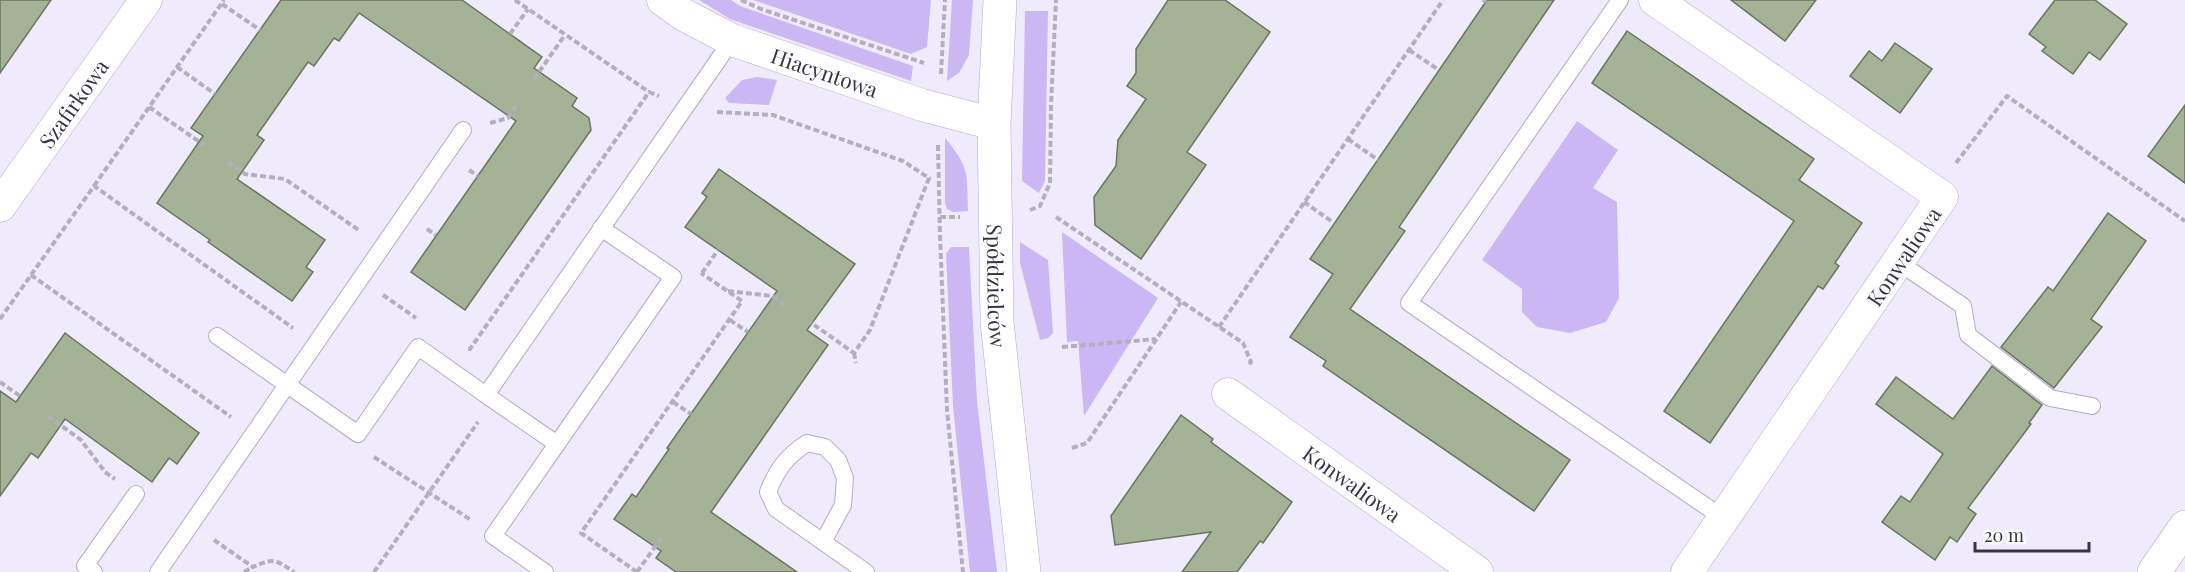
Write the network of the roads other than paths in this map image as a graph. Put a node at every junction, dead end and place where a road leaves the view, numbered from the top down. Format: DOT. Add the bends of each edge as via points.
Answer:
graph roads {
  1 [pos="146,0"];
  2 [pos="663,0"];
  3 [pos="1000,0"];
  4 [pos="1620,0"];
  5 [pos="1655,0"];
  6 [pos="732,40"];
  7 [pos="994,124"];
  8 [pos="463,130"];
  9 [pos="0,206"];
  10 [pos="601,228"];
  11 [pos="1898,262"];
  12 [pos="216,336"];
  13 [pos="287,385"];
  14 [pos="1228,393"];
  15 [pos="490,397"];
  16 [pos="2092,406"];
  17 [pos="557,444"];
  18 [pos="136,494"];
  19 [pos="1724,518"];
  20 [pos="2185,527"];
  21 [pos="824,542"];
  22 [pos="94,572"];
  23 [pos="158,572"];
  24 [pos="545,572"];
  25 [pos="866,572"];
  26 [pos="1024,572"];
  27 [pos="1477,572"];
  28 [pos="1687,572"];
  29 [pos="2154,572"];
  1 -- 9 [label="street, Szafirkowa"];
  2 -- 6 [label="street, Hiacyntowa"];
  3 -- 7 [label="street, Spółdzielców"];
  4 -- 19 [label="lane" via="1409,303"];
  5 -- 11 [label="street, Konwaliowa" via="1942,197"];
  6 -- 7 [label="street, Hiacyntowa" via="845,80"];
  6 -- 10 [label="lane"];
  7 -- 26 [label="street, Spółdzielców" via="997,322"];
  8 -- 13 [label="lane"];
  10 -- 15 [label="lane"];
  10 -- 17 [label="lane" via="673,277"];
  11 -- 16 [label="lane" via="1963,306 1968,335 2050,398"];
  11 -- 19 [label="street, Konwaliowa"];
  12 -- 13 [label="lane"];
  13 -- 15 [label="lane" via="358,434 418,347"];
  13 -- 23 [label="lane"];
  14 -- 27 [label="street, Konwaliowa"];
  15 -- 17 [label="lane"];
  17 -- 24 [label="lane" via="493,536"];
  18 -- 22 [label="lane" via="86,566"];
  19 -- 28 [label="street, Konwaliowa"];
  20 -- 29 [label="street"];
  21 -- 21 [label="lane" via="776,509 768,492 789,454 807,443 825,447 838,460 845,478 843,505"];
  21 -- 25 [label="lane"];
}
